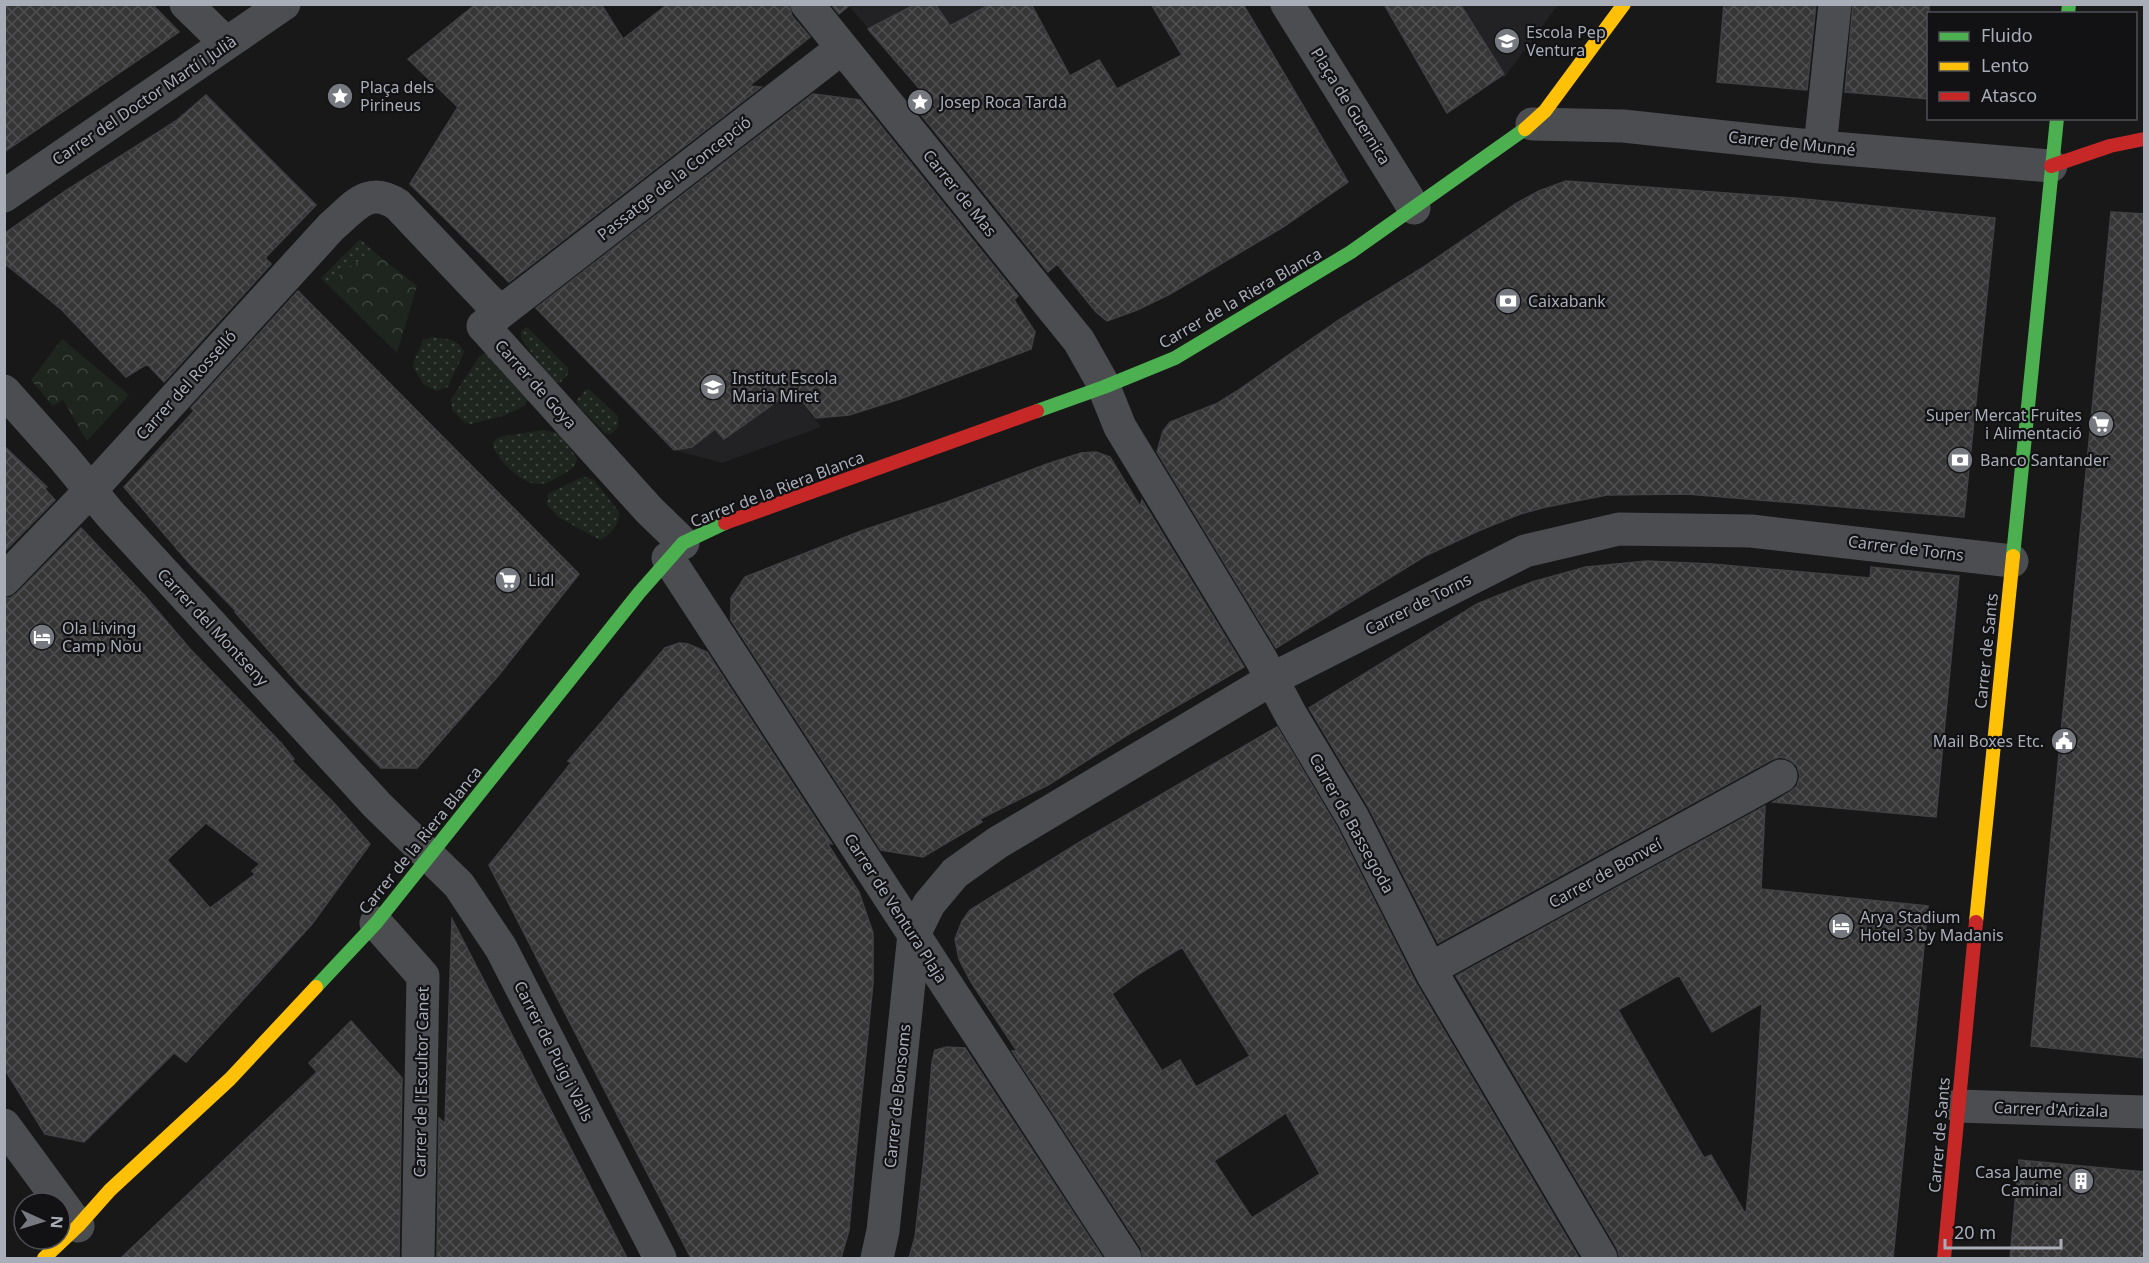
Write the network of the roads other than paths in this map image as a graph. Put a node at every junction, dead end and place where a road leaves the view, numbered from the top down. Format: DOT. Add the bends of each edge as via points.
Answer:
graph roads {
  1 [pos="186,4"];
  2 [pos="284,4"];
  3 [pos="807,4"];
  4 [pos="1287,4"];
  5 [pos="1624,4"];
  6 [pos="1834,4"];
  7 [pos="226,43"];
  8 [pos="842,48"];
  9 [pos="2057,120"];
  10 [pos="1532,124"];
  11 [pos="2145,139"];
  12 [pos="1820,147"];
  13 [pos="2052,166"];
  14 [pos="4,196"];
  15 [pos="1414,208"];
  16 [pos="506,308"];
  17 [pos="1104,387"];
  18 [pos="4,391"];
  19 [pos="90,491"];
  20 [pos="675,550"];
  21 [pos="2012,561"];
  22 [pos="4,579"];
  23 [pos="1272,679"];
  24 [pos="1781,776"];
  25 [pos="429,856"];
  26 [pos="376,923"];
  27 [pos="914,934"];
  28 [pos="1430,969"];
  29 [pos="1958,1106"];
  30 [pos="2145,1112"];
  31 [pos="4,1125"];
  32 [pos="78,1226"];
  33 [pos="44,1258"];
  34 [pos="418,1258"];
  35 [pos="660,1258"];
  36 [pos="877,1258"];
  37 [pos="1125,1258"];
  38 [pos="1601,1258"];
  39 [pos="1944,1258"];
  1 -- 7 [label="street"];
  2 -- 7 [label="street, Carrer del Doctor Martí i Julià"];
  3 -- 8 [label="street, Carrer de Mas"];
  4 -- 15 [label="street, Plaça de Guernica"];
  5 -- 10 [label="street, Carrer de la Riera Blanca"];
  6 -- 12 [label="street"];
  7 -- 14 [label="street, Carrer del Doctor Martí i Julià"];
  8 -- 16 [label="street, Passatge de la Concepció"];
  8 -- 17 [label="street, Carrer de Mas" via="1079,341"];
  9 -- 13 [label="street, Carrer de Sants"];
  10 -- 12 [label="street, Carrer de Munné" via="1623,126"];
  10 -- 15 [label="street, Carrer de la Riera Blanca"];
  11 -- 13 [label="street" via="2110,146"];
  12 -- 13 [label="street, Carrer de Munné"];
  13 -- 21 [label="street, Carrer de Sants"];
  15 -- 17 [label="street, Carrer de la Riera Blanca" via="1351,252 1175,358"];
  16 -- 19 [label="street, Carrer del Rosselló" via="486,299 398,205 371,196 331,227"];
  16 -- 20 [label="street, Carrer de Goya" via="483,326 649,510"];
  17 -- 20 [label="street, Carrer de la Riera Blanca" via="724,524"];
  17 -- 23 [label="street, Carrer de Bassegoda" via="1120,427"];
  18 -- 19 [label="street, Carrer del Montseny"];
  19 -- 22 [label="street, Carrer del Rosselló"];
  19 -- 25 [label="street, Carrer del Montseny" via="377,805"];
  20 -- 25 [label="street, Carrer de la Riera Blanca"];
  20 -- 27 [label="street, Carrer de Ventura Plaja"];
  21 -- 23 [label="street, Carrer de Torns" via="1751,531 1619,529 1525,550"];
  21 -- 29 [label="street, Carrer de Sants"];
  23 -- 27 [label="street, Carrer de Torns" via="997,843 955,873 929,903"];
  23 -- 28 [label="street, Carrer de Bassegoda" via="1353,818"];
  24 -- 28 [label="street, Carrer de Bonveí"];
  25 -- 26 [label="street, Carrer de la Riera Blanca"];
  25 -- 35 [label="street, Carrer de Puig i Valls" via="459,885 501,948"];
  26 -- 32 [label="street, Carrer de la Riera Blanca" via="230,1079 110,1190"];
  26 -- 34 [label="street, Carrer de l'Escultor Canet" via="423,976"];
  27 -- 36 [label="street, Carrer de Bonsoms"];
  27 -- 37 [label="street, Carrer de Ventura Plaja"];
  28 -- 38 [label="street, Carrer de Bassegoda"];
  29 -- 30 [label="street, Carrer d'Arizala"];
  29 -- 39 [label="street, Carrer de Sants"];
  31 -- 32 [label="street"];
  32 -- 33 [label="street, Carrer de la Riera Blanca"];
}
